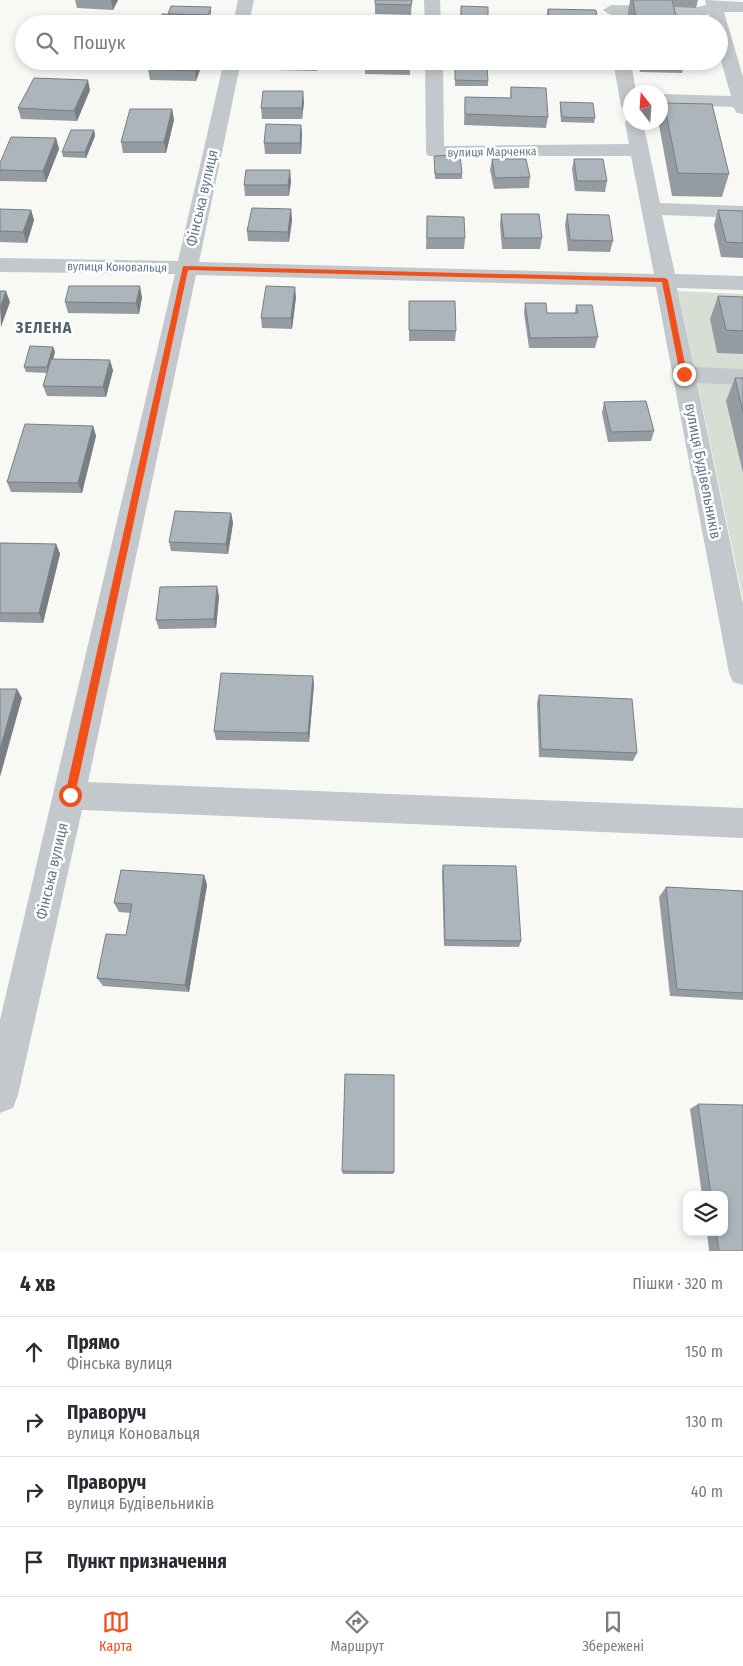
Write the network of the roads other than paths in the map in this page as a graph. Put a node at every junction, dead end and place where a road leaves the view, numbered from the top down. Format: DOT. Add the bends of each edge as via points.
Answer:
graph roads {
  1 [pos="246,0"];
  2 [pos="432,0"];
  3 [pos="714,4"];
  4 [pos="743,8"];
  5 [pos="612,11"];
  6 [pos="243,15"];
  7 [pos="433,15"];
  8 [pos="728,54"];
  9 [pos="230,70"];
  10 [pos="434,70"];
  11 [pos="624,70"];
  12 [pos="627,85"];
  13 [pos="668,99"];
  14 [pos="742,104"];
  15 [pos="635,130"];
  16 [pos="639,150"];
  17 [pos="651,209"];
  18 [pos="743,212"];
  19 [pos="0,265"];
  20 [pos="186,268"];
  21 [pos="665,280"];
  22 [pos="743,283"];
  23 [pos="684,374"];
  24 [pos="743,376"];
  25 [pos="743,673"];
  26 [pos="70,795"];
  27 [pos="743,824"];
  28 [pos="0,1095"];
  1 -- 6 [label="street"];
  2 -- 7 [label="street"];
  3 -- 4 [label="street"];
  3 -- 5 [label="street" via="699,12"];
  8 -- 14 [label="street"];
  9 -- 20 [label="street, Фінська вулиця"];
  10 -- 16 [label="street, вулиця Марченка" via="435,152"];
  11 -- 12 [label="street"];
  13 -- 14 [label="street"];
  15 -- 16 [label="street, вулиця Будівельників"];
  16 -- 17 [label="street, вулиця Будівельників"];
  17 -- 18 [label="street"];
  17 -- 21 [label="street, вулиця Будівельників"];
  19 -- 20 [label="street, вулиця Коновальця"];
  20 -- 21 [label="street, вулиця Коновальця"];
  20 -- 26 [label="street, Фінська вулиця"];
  21 -- 22 [label="street, вулиця Коновальця"];
  21 -- 23 [label="street, вулиця Будівельників"];
  23 -- 24 [label="street"];
  23 -- 25 [label="street, вулиця Будівельників"];
  26 -- 27 [label="street"];
  26 -- 28 [label="street, Фінська вулиця"];
}
